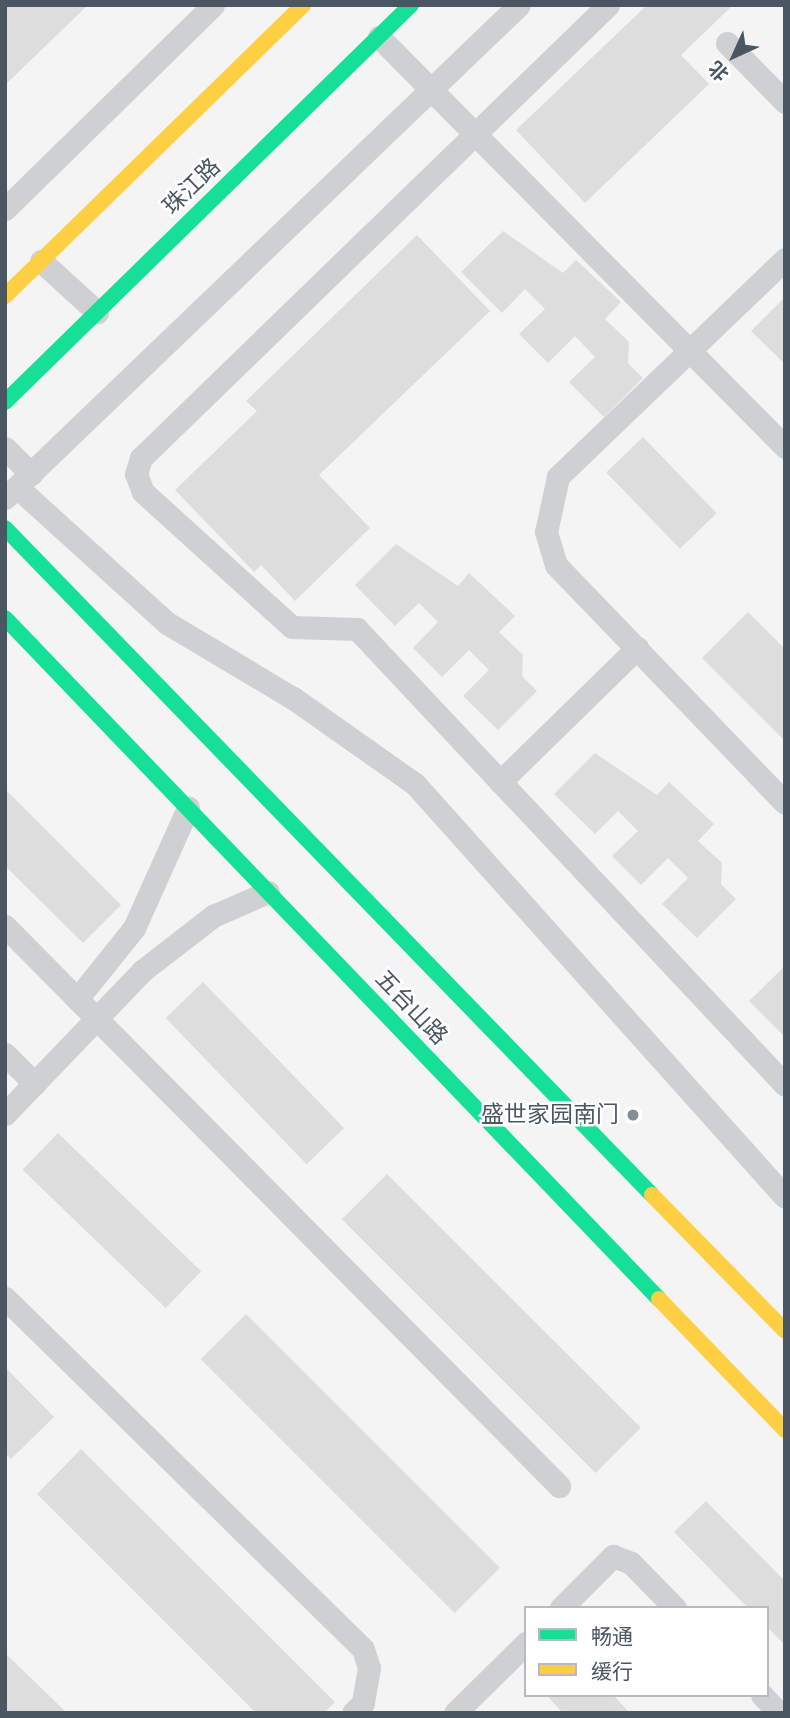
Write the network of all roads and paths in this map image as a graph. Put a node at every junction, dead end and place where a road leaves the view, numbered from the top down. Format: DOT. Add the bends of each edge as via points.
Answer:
graph roads {
  1 [pos="213,5"];
  2 [pos="303,5"];
  3 [pos="411,5"];
  4 [pos="519,5"];
  5 [pos="608,5"];
  6 [pos="379,37"];
  7 [pos="727,43"];
  8 [pos="430,90"];
  9 [pos="785,102"];
  10 [pos="474,136"];
  11 [pos="5,209"];
  12 [pos="785,259"];
  13 [pos="41,261"];
  14 [pos="5,296"];
  15 [pos="97,312"];
  16 [pos="688,351"];
  17 [pos="5,402"];
  18 [pos="785,447"];
  19 [pos="5,448"];
  20 [pos="18,486"];
  21 [pos="5,528"];
  22 [pos="5,618"];
  23 [pos="636,648"];
  24 [pos="500,782"];
  25 [pos="785,803"];
  26 [pos="188,808"];
  27 [pos="268,892"];
  28 [pos="5,926"];
  29 [pos="77,999"];
  30 [pos="98,1018"];
  31 [pos="5,1054"];
  32 [pos="36,1083"];
  33 [pos="785,1085"];
  34 [pos="5,1114"];
  35 [pos="785,1197"];
  36 [pos="5,1298"];
  37 [pos="785,1331"];
  38 [pos="785,1430"];
  39 [pos="559,1486"];
  40 [pos="563,1606"];
  41 [pos="673,1606"];
  42 [pos="524,1645"];
  43 [pos="764,1697"];
  44 [pos="460,1711"];
  45 [pos="353,1713"];
  46 [pos="779,1713"];
  1 -- 11 [label="lane"];
  2 -- 13 [label="main road"];
  3 -- 6 [label="main road, 珠江路"];
  4 -- 8 [label="lane"];
  5 -- 10 [label="lane"];
  6 -- 8 [label="lane"];
  6 -- 15 [label="main road, 珠江路"];
  7 -- 9 [label="lane"];
  8 -- 10 [label="lane"];
  8 -- 20 [label="lane"];
  10 -- 16 [label="lane"];
  10 -- 24 [label="lane" via="141,458 136,474 143,492 292,627 357,629"];
  12 -- 16 [label="lane"];
  13 -- 14 [label="main road"];
  13 -- 15 [label="lane"];
  15 -- 17 [label="main road, 珠江路"];
  16 -- 18 [label="lane"];
  16 -- 23 [label="lane" via="558,477 546,532 556,565"];
  19 -- 20 [label="lane"];
  20 -- 35 [label="lane" via="167,623 293,698 415,784"];
  21 -- 37 [label="main road, 五台山路"];
  22 -- 26 [label="main road, 五台山路"];
  23 -- 24 [label="lane"];
  23 -- 25 [label="lane"];
  24 -- 33 [label="lane"];
  26 -- 27 [label="main road, 五台山路"];
  26 -- 29 [label="lane" via="134,928"];
  27 -- 30 [label="lane" via="213,915 142,971"];
  27 -- 38 [label="main road, 五台山路"];
  28 -- 29 [label="lane"];
  29 -- 30 [label="lane"];
  30 -- 32 [label="lane"];
  30 -- 39 [label="lane"];
  31 -- 32 [label="lane"];
  32 -- 34 [label="lane"];
  36 -- 45 [label="lane" via="363,1649 369,1668 363,1703"];
  40 -- 41 [label="lane" via="613,1556 631,1563"];
  42 -- 44 [label="lane"];
  43 -- 46 [label="lane"];
}
